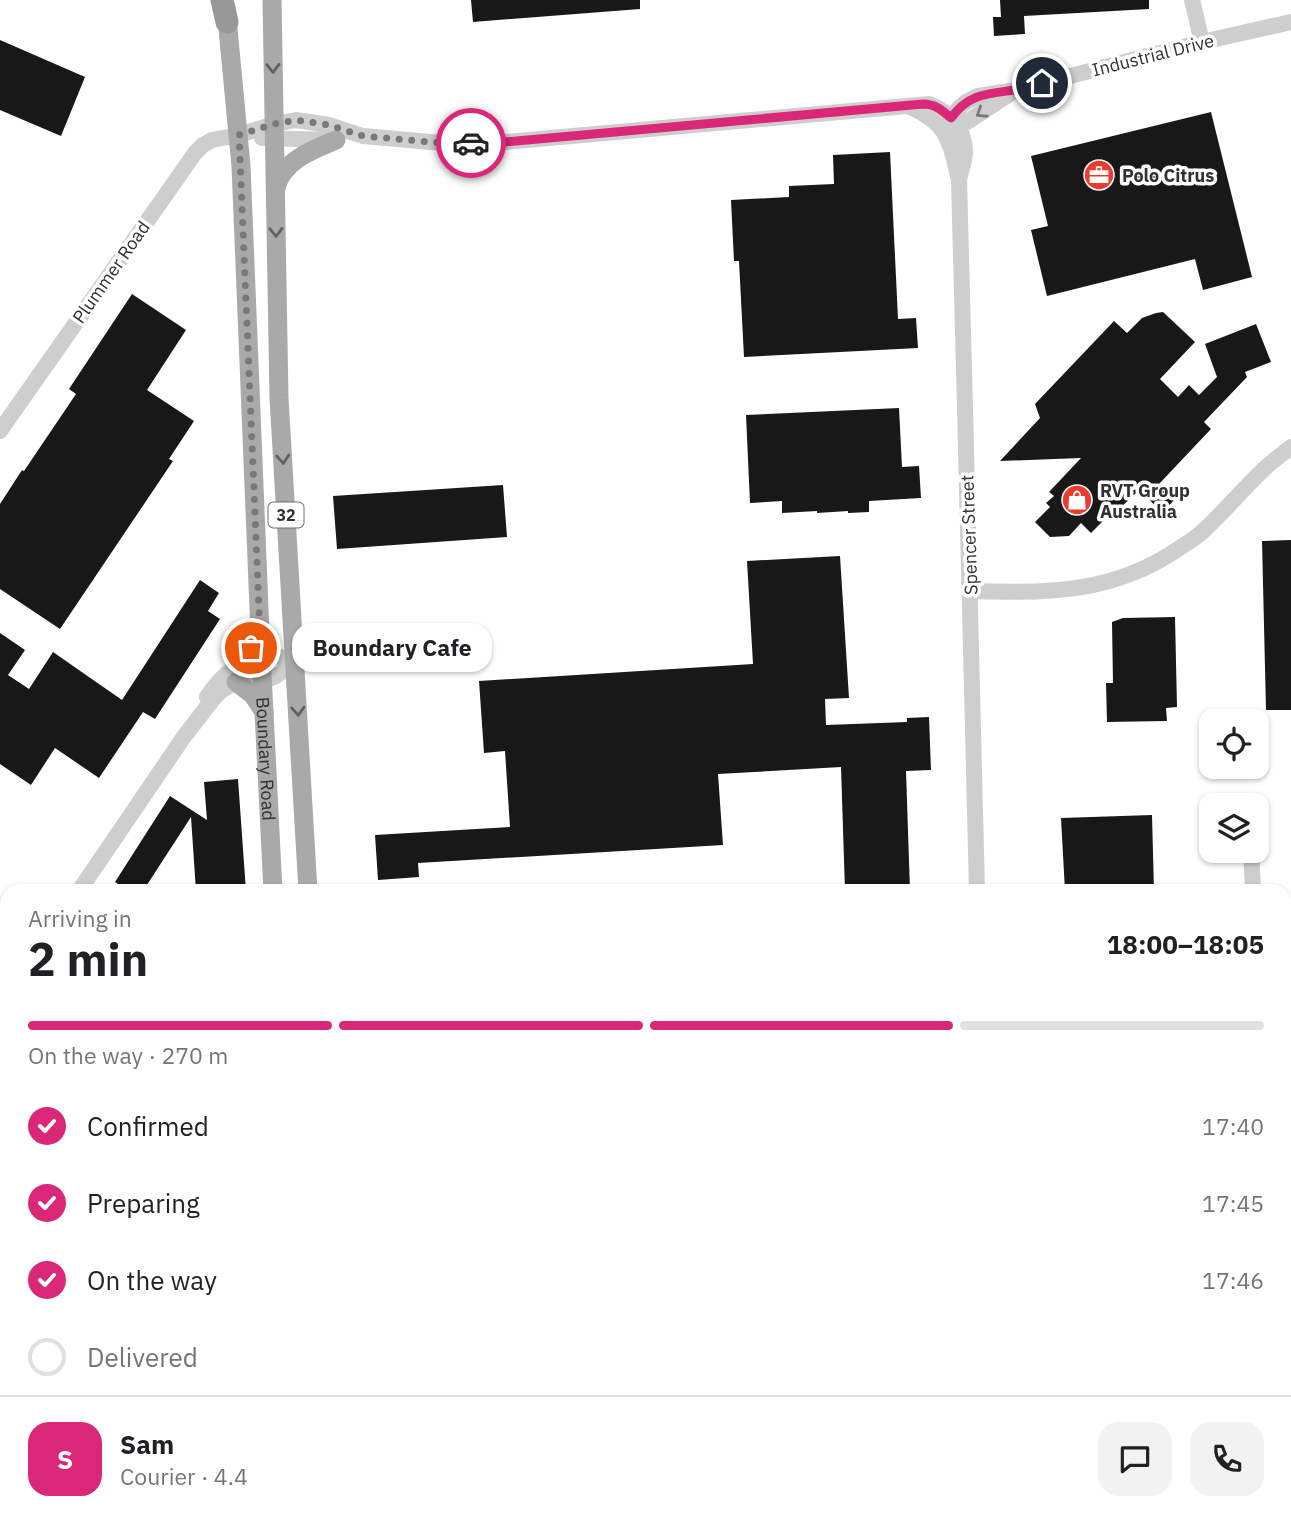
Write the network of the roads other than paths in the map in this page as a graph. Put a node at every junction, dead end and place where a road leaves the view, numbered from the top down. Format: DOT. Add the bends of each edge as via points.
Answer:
graph roads {
  1 [pos="272,0"];
  2 [pos="1192,0"];
  3 [pos="225,7"];
  4 [pos="1291,22"];
  5 [pos="1202,41"];
  6 [pos="950,124"];
  7 [pos="274,132"];
  8 [pos="239,135"];
  9 [pos="363,136"];
  10 [pos="336,140"];
  11 [pos="275,190"];
  12 [pos="0,431"];
  13 [pos="1291,447"];
  14 [pos="971,591"];
  15 [pos="260,633"];
  16 [pos="262,654"];
  17 [pos="242,663"];
  18 [pos="295,663"];
  19 [pos="263,681"];
  20 [pos="236,682"];
  21 [pos="265,713"];
  22 [pos="183,738"];
  23 [pos="1252,863"];
  24 [pos="84,884"];
  25 [pos="273,884"];
  26 [pos="308,884"];
  27 [pos="977,884"];
  28 [pos="1253,884"];
  1 -- 7 [label="main road, Boundary Road / 32, one-way"];
  2 -- 5 [label="street"];
  3 -- 8 [label="main road, Boundary Road / 32"];
  4 -- 5 [label="street, Industrial Drive"];
  5 -- 6 [label="street, Industrial Drive" via="978,96 957,109"];
  6 -- 9 [label="street" via="908,106 505,142 442,143"];
  6 -- 14 [label="street, Spencer Street" via="948,137 959,180"];
  7 -- 8 [label="street, Plummer Road"];
  7 -- 9 [label="street" via="296,120"];
  7 -- 10 [label="street"];
  7 -- 11 [label="main road, Boundary Road / 32"];
  8 -- 12 [label="street, Plummer Road" via="212,140 195,153"];
  8 -- 15 [label="main road, Boundary Road / 32"];
  9 -- 10 [label="street"];
  10 -- 11 [label="main road" via="295,161 279,177"];
  11 -- 18 [label="main road, Boundary Road / 32, one-way" via="279,398"];
  13 -- 14 [label="street" via="1201,533 1139,572 1081,588"];
  14 -- 27 [label="street, Spencer Street"];
  15 -- 16 [label="main road, Boundary Road / 32"];
  15 -- 17 [label="main road"];
  16 -- 17 [label="street"];
  16 -- 18 [label="street"];
  16 -- 19 [label="main road, Boundary Road / 32"];
  17 -- 22 [label="street" via="223,675"];
  18 -- 19 [label="street"];
  18 -- 26 [label="main road, Boundary Road / 32, one-way"];
  19 -- 20 [label="street"];
  19 -- 21 [label="main road, Boundary Road / 32"];
  20 -- 21 [label="main road" via="253,695"];
  20 -- 22 [label="street" via="213,699"];
  21 -- 25 [label="main road, Boundary Road / 32"];
  22 -- 24 [label="street"];
  23 -- 28 [label="street"];
}
